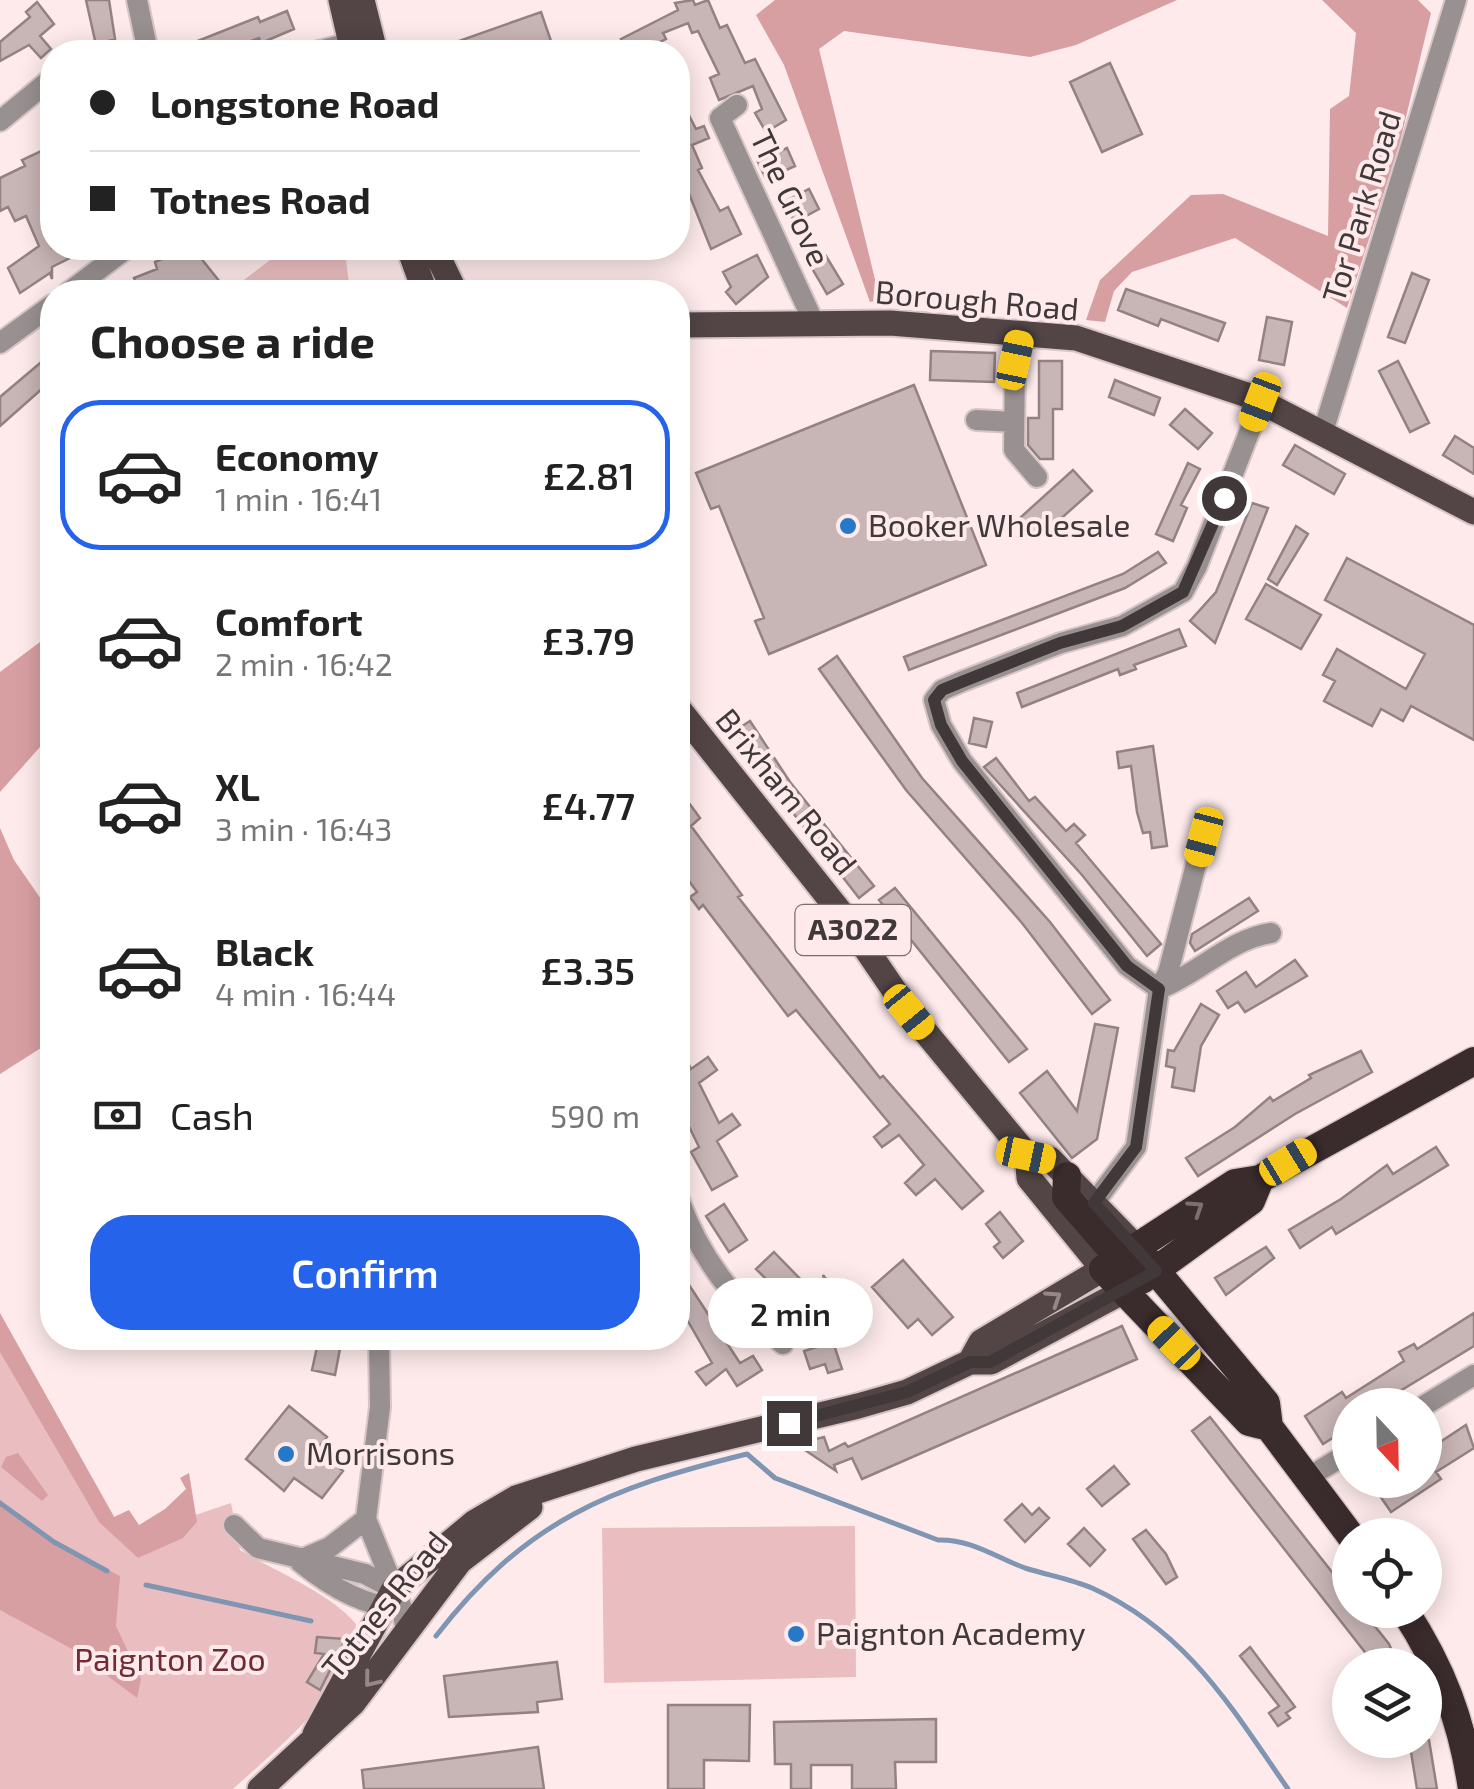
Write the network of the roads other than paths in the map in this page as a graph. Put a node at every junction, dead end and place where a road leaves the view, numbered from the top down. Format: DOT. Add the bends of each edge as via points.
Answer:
graph roads {
  1 [pos="136,0"];
  2 [pos="341,0"];
  3 [pos="362,0"];
  4 [pos="1456,0"];
  5 [pos="145,40"];
  6 [pos="359,40"];
  7 [pos="362,40"];
  8 [pos="40,88"];
  9 [pos="737,105"];
  10 [pos="0,121"];
  11 [pos="111,260"];
  12 [pos="85,280"];
  13 [pos="40,314"];
  14 [pos="814,322"];
  15 [pos="690,325"];
  16 [pos="1021,332"];
  17 [pos="0,344"];
  18 [pos="1260,402"];
  19 [pos="976,420"];
  20 [pos="1014,422"];
  21 [pos="1323,432"];
  22 [pos="1037,477"];
  23 [pos="1474,512"];
  24 [pos="690,723"];
  25 [pos="1204,837"];
  26 [pos="1272,933"];
  27 [pos="1159,989"];
  28 [pos="1474,1061"];
  29 [pos="1026,1155"];
  30 [pos="1067,1176"];
  31 [pos="1260,1179"];
  32 [pos="1094,1203"];
  33 [pos="690,1233"];
  34 [pos="1119,1258"];
  35 [pos="1140,1281"];
  36 [pos="783,1344"];
  37 [pos="379,1350"];
  38 [pos="970,1362"];
  39 [pos="1474,1375"];
  40 [pos="1442,1395"];
  41 [pos="1269,1427"];
  42 [pos="1332,1463"];
  43 [pos="1307,1478"];
  44 [pos="559,1486"];
  45 [pos="1337,1518"];
  46 [pos="366,1519"];
  47 [pos="234,1525"];
  48 [pos="298,1561"];
  49 [pos="396,1608"];
  50 [pos="1415,1628"];
  51 [pos="260,1789"];
  52 [pos="1472,1789"];
  1 -- 5 [label="street"];
  2 -- 6 [label="main road"];
  3 -- 7 [label="main road"];
  4 -- 21 [label="street, Tor Park Road"];
  8 -- 10 [label="street"];
  9 -- 14 [label="street, The Grove" via="720,118"];
  11 -- 12 [label="street"];
  13 -- 17 [label="street"];
  14 -- 15 [label="main road, Borough Road"];
  14 -- 16 [label="main road, Borough Road"];
  16 -- 18 [label="main road, Borough Road" via="1076,338"];
  16 -- 20 [label="street"];
  18 -- 21 [label="main road, Borough Road"];
  18 -- 27 [label="street" via="1183,592 1122,626 1060,643 942,690 934,700 962,761 1127,966"];
  19 -- 20 [label="street"];
  20 -- 22 [label="street" via="1014,450"];
  21 -- 23 [label="main road, Borough Road"];
  24 -- 29 [label="main road, Brixham Road / A3022"];
  25 -- 27 [label="street"];
  26 -- 27 [label="street" via="1252,936"];
  27 -- 32 [label="street" via="1138,1155"];
  28 -- 31 [label="highway, Totnes Road"];
  29 -- 30 [label="main road, Brixham Road" via="1050,1160"];
  29 -- 34 [label="main road, Brixham Road / A3022" via="1029,1178"];
  30 -- 32 [label="main road, Brixham Road"];
  30 -- 34 [label="highway" via="1066,1197"];
  34 -- 31 [label="highway, Totnes Road, one-way" via="1235,1182"];
  31 -- 35 [label="highway, Totnes Road" via="1252,1202"];
  32 -- 34 [label="main road, Brixham Road"];
  33 -- 36 [label="street" via="718,1280"];
  34 -- 35 [label="highway"];
  34 -- 35 [label="highway"];
  38 -- 34 [label="main road, Totnes Road, one-way" via="981,1342"];
  35 -- 38 [label="main road, Totnes Road" via="990,1362"];
  35 -- 41 [label="highway" via="1237,1410"];
  35 -- 41 [label="highway" via="1266,1403"];
  37 -- 46 [label="street" via="380,1408"];
  38 -- 44 [label="main road, Totnes Road" via="907,1392 636,1459"];
  39 -- 40 [label="street"];
  41 -- 43 [label="highway"];
  42 -- 43 [label="street"];
  43 -- 45 [label="highway"];
  44 -- 49 [label="main road, Totnes Road" via="460,1561 432,1596"];
  44 -- 49 [label="main road, Totnes Road" via="516,1498 475,1522"];
  46 -- 48 [label="street"];
  46 -- 49 [label="street"];
  47 -- 48 [label="street" via="258,1548"];
  48 -- 49 [label="street" via="328,1585"];
  49 -- 51 [label="main road, Totnes Road" via="353,1703"];
  50 -- 52 [label="highway" via="1445,1678 1461,1723"];
}
